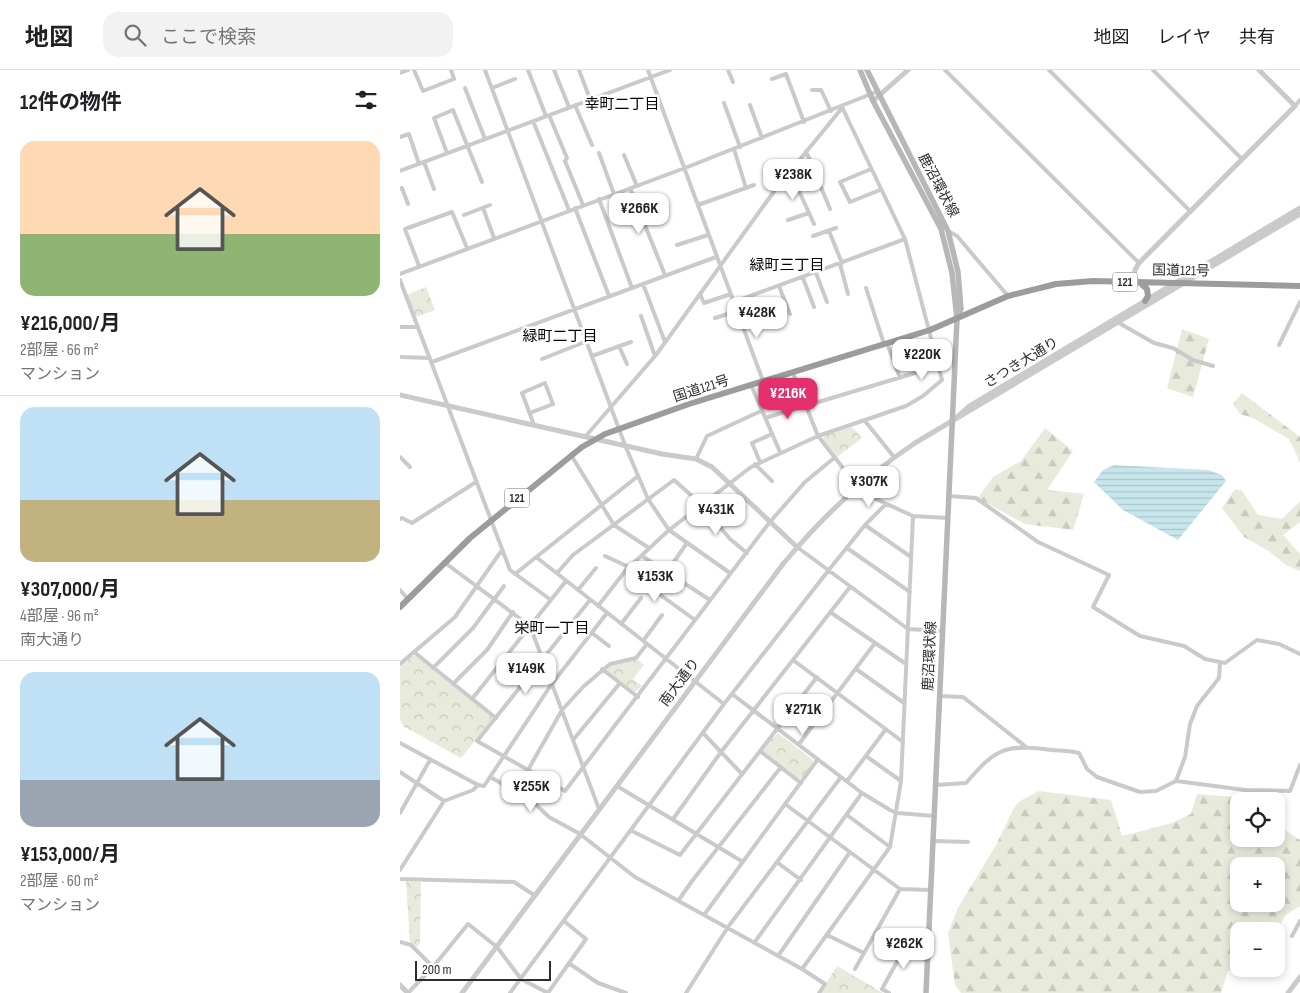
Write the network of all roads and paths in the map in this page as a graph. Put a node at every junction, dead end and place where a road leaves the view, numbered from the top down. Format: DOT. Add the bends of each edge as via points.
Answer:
graph roads {
  1 [pos="408,70"];
  2 [pos="414,70"];
  3 [pos="451,70"];
  4 [pos="485,70"];
  5 [pos="528,70"];
  6 [pos="554,70"];
  7 [pos="578,70"];
  8 [pos="648,70"];
  9 [pos="670,70"];
  10 [pos="728,70"];
  11 [pos="860,70"];
  12 [pos="867,70"];
  13 [pos="908,70"];
  14 [pos="945,70"];
  15 [pos="1049,70"];
  16 [pos="1153,70"];
  17 [pos="1259,70"];
  18 [pos="400,73"];
  19 [pos="651,77"];
  20 [pos="515,79"];
  21 [pos="772,79"];
  22 [pos="733,82"];
  23 [pos="465,88"];
  24 [pos="492,88"];
  25 [pos="812,90"];
  26 [pos="876,92"];
  27 [pos="870,94"];
  28 [pos="590,100"];
  29 [pos="876,100"];
  30 [pos="1300,100"];
  31 [pos="724,103"];
  32 [pos="576,105"];
  33 [pos="750,105"];
  34 [pos="1295,106"];
  35 [pos="842,107"];
  36 [pos="569,108"];
  37 [pos="831,111"];
  38 [pos="548,116"];
  39 [pos="533,121"];
  40 [pos="804,122"];
  41 [pos="508,130"];
  42 [pos="400,137"];
  43 [pos="762,138"];
  44 [pos="485,139"];
  45 [pos="592,145"];
  46 [pos="468,146"];
  47 [pos="740,147"];
  48 [pos="734,149"];
  49 [pos="806,151"];
  50 [pos="447,153"];
  51 [pos="599,153"];
  52 [pos="624,155"];
  53 [pos="1242,159"];
  54 [pos="422,163"];
  55 [pos="685,168"];
  56 [pos="870,169"];
  57 [pos="400,171"];
  58 [pos="790,171"];
  59 [pos="482,182"];
  60 [pos="754,185"];
  61 [pos="636,186"];
  62 [pos="630,188"];
  63 [pos="746,188"];
  64 [pos="400,189"];
  65 [pos="434,189"];
  66 [pos="880,190"];
  67 [pos="614,194"];
  68 [pos="599,200"];
  69 [pos="408,204"];
  70 [pos="490,205"];
  71 [pos="583,205"];
  72 [pos="698,206"];
  73 [pos="483,208"];
  74 [pos="575,208"];
  75 [pos="1300,208"];
  76 [pos="830,209"];
  77 [pos="569,210"];
  78 [pos="1190,211"];
  79 [pos="808,213"];
  80 [pos="1300,214"];
  81 [pos="464,215"];
  82 [pos="542,220"];
  83 [pos="788,220"];
  84 [pos="814,224"];
  85 [pos="836,228"];
  86 [pos="829,231"];
  87 [pos="948,231"];
  88 [pos="708,234"];
  89 [pos="814,236"];
  90 [pos="494,238"];
  91 [pos="905,239"];
  92 [pos="677,245"];
  93 [pos="467,248"];
  94 [pos="716,257"];
  95 [pos="1140,263"];
  96 [pos="840,264"];
  97 [pos="419,266"];
  98 [pos="720,266"];
  99 [pos="816,273"];
  100 [pos="400,274"];
  101 [pos="665,275"];
  102 [pos="803,278"];
  103 [pos="400,280"];
  104 [pos="1136,282"];
  105 [pos="1176,283"];
  106 [pos="1187,283"];
  107 [pos="643,284"];
  108 [pos="779,286"];
  109 [pos="1300,286"];
  110 [pos="632,288"];
  111 [pos="866,288"];
  112 [pos="700,294"];
  113 [pos="731,294"];
  114 [pos="848,294"];
  115 [pos="609,296"];
  116 [pos="1008,296"];
  117 [pos="1144,301"];
  118 [pos="734,302"];
  119 [pos="827,302"];
  120 [pos="1300,302"];
  121 [pos="814,307"];
  122 [pos="574,309"];
  123 [pos="737,311"];
  124 [pos="790,314"];
  125 [pos="641,316"];
  126 [pos="715,318"];
  127 [pos="957,319"];
  128 [pos="1119,323"];
  129 [pos="400,328"];
  130 [pos="417,328"];
  131 [pos="930,330"];
  132 [pos="587,341"];
  133 [pos="631,342"];
  134 [pos="665,342"];
  135 [pos="885,344"];
  136 [pos="619,346"];
  137 [pos="1279,346"];
  138 [pos="592,356"];
  139 [pos="655,356"];
  140 [pos="400,357"];
  141 [pos="542,359"];
  142 [pos="431,360"];
  143 [pos="955,360"];
  144 [pos="627,364"];
  145 [pos="938,366"];
  146 [pos="1212,366"];
  147 [pos="793,373"];
  148 [pos="900,378"];
  149 [pos="763,381"];
  150 [pos="751,385"];
  151 [pos="400,395"];
  152 [pos="806,404"];
  153 [pos="447,405"];
  154 [pos="612,407"];
  155 [pos="761,411"];
  156 [pos="530,413"];
  157 [pos="765,418"];
  158 [pos="865,421"];
  159 [pos="951,422"];
  160 [pos="534,425"];
  161 [pos="619,429"];
  162 [pos="772,434"];
  163 [pos="818,436"];
  164 [pos="585,437"];
  165 [pos="594,439"];
  166 [pos="625,446"];
  167 [pos="780,452"];
  168 [pos="571,455"];
  169 [pos="400,457"];
  170 [pos="894,457"];
  171 [pos="834,458"];
  172 [pos="696,459"];
  173 [pos="757,463"];
  174 [pos="410,467"];
  175 [pos="638,476"];
  176 [pos="772,481"];
  177 [pos="476,482"];
  178 [pos="729,483"];
  179 [pos="856,486"];
  180 [pos="949,496"];
  181 [pos="648,499"];
  182 [pos="601,504"];
  183 [pos="702,504"];
  184 [pos="886,504"];
  185 [pos="913,516"];
  186 [pos="948,518"];
  187 [pos="400,520"];
  188 [pos="490,520"];
  189 [pos="769,523"];
  190 [pos="614,525"];
  191 [pos="865,525"];
  192 [pos="669,530"];
  193 [pos="687,543"];
  194 [pos="797,546"];
  195 [pos="649,548"];
  196 [pos="847,548"];
  197 [pos="502,550"];
  198 [pos="747,553"];
  199 [pos="605,556"];
  200 [pos="642,556"];
  201 [pos="536,557"];
  202 [pos="911,557"];
  203 [pos="444,562"];
  204 [pos="673,563"];
  205 [pos="596,568"];
  206 [pos="627,569"];
  207 [pos="828,571"];
  208 [pos="557,573"];
  209 [pos="730,573"];
  210 [pos="515,574"];
  211 [pos="566,580"];
  212 [pos="476,585"];
  213 [pos="504,586"];
  214 [pos="850,587"];
  215 [pos="400,590"];
  216 [pos="578,590"];
  217 [pos="910,592"];
  218 [pos="641,598"];
  219 [pos="408,599"];
  220 [pos="495,599"];
  221 [pos="551,600"];
  222 [pos="590,600"];
  223 [pos="710,600"];
  224 [pos="598,606"];
  225 [pos="400,607"];
  226 [pos="513,612"];
  227 [pos="830,612"];
  228 [pos="607,613"];
  229 [pos="662,615"];
  230 [pos="695,620"];
  231 [pos="621,624"];
  232 [pos="530,626"];
  233 [pos="908,629"];
  234 [pos="942,631"];
  235 [pos="592,633"];
  236 [pos="645,642"];
  237 [pos="875,643"];
  238 [pos="609,646"];
  239 [pos="414,652"];
  240 [pos="1300,654"];
  241 [pos="666,658"];
  242 [pos="542,660"];
  243 [pos="793,660"];
  244 [pos="1220,663"];
  245 [pos="400,664"];
  246 [pos="906,664"];
  247 [pos="433,668"];
  248 [pos="602,669"];
  249 [pos="856,669"];
  250 [pos="817,677"];
  251 [pos="695,680"];
  252 [pos="620,683"];
  253 [pos="453,684"];
  254 [pos="551,685"];
  255 [pos="838,693"];
  256 [pos="732,694"];
  257 [pos="939,696"];
  258 [pos="638,697"];
  259 [pos="472,699"];
  260 [pos="904,703"];
  261 [pos="724,704"];
  262 [pos="562,710"];
  263 [pos="754,711"];
  264 [pos="496,718"];
  265 [pos="777,728"];
  266 [pos="886,729"];
  267 [pos="703,733"];
  268 [pos="573,740"];
  269 [pos="903,742"];
  270 [pos="400,743"];
  271 [pos="799,744"];
  272 [pos="1025,746"];
  273 [pos="760,751"];
  274 [pos="721,752"];
  275 [pos="502,756"];
  276 [pos="866,756"];
  277 [pos="818,759"];
  278 [pos="430,760"];
  279 [pos="1300,765"];
  280 [pos="781,767"];
  281 [pos="583,769"];
  282 [pos="528,770"];
  283 [pos="400,772"];
  284 [pos="742,774"];
  285 [pos="490,777"];
  286 [pos="841,777"];
  287 [pos="847,781"];
  288 [pos="901,781"];
  289 [pos="1176,781"];
  290 [pos="417,783"];
  291 [pos="801,783"];
  292 [pos="478,785"];
  293 [pos="616,785"];
  294 [pos="936,785"];
  295 [pos="862,793"];
  296 [pos="444,801"];
  297 [pos="785,804"];
  298 [pos="650,806"];
  299 [pos="599,809"];
  300 [pos="401,811"];
  301 [pos="897,813"];
  302 [pos="847,815"];
  303 [pos="935,816"];
  304 [pos="673,820"];
  305 [pos="808,821"];
  306 [pos="632,831"];
  307 [pos="580,834"];
  308 [pos="696,834"];
  309 [pos="831,838"];
  310 [pos="934,841"];
  311 [pos="968,842"];
  312 [pos="890,847"];
  313 [pos="720,848"];
  314 [pos="850,852"];
  315 [pos="609,858"];
  316 [pos="743,862"];
  317 [pos="778,863"];
  318 [pos="400,870"];
  319 [pos="875,870"];
  320 [pos="400,879"];
  321 [pos="801,880"];
  322 [pos="900,889"];
  323 [pos="931,890"];
  324 [pos="534,895"];
  325 [pos="678,901"];
  326 [pos="704,915"];
  327 [pos="564,921"];
  328 [pos="1300,921"];
  329 [pos="728,928"];
  330 [pos="876,933"];
  331 [pos="827,935"];
  332 [pos="1292,936"];
  333 [pos="400,942"];
  334 [pos="754,943"];
  335 [pos="497,947"];
  336 [pos="904,950"];
  337 [pos="864,954"];
  338 [pos="778,956"];
  339 [pos="928,962"];
  340 [pos="570,964"];
  341 [pos="433,967"];
  342 [pos="802,969"];
  343 [pos="855,969"];
  344 [pos="1300,977"];
  345 [pos="521,979"];
  346 [pos="400,985"];
  347 [pos="408,993"];
  348 [pos="462,993"];
  349 [pos="510,993"];
  350 [pos="624,993"];
  351 [pos="686,993"];
  352 [pos="819,993"];
  353 [pos="889,993"];
  354 [pos="926,993"];
  355 [pos="1288,993"];
  1 -- 18 [label="street"];
  2 -- 3 [label="street" via="423,91 454,79"];
  4 -- 24 [label="street"];
  5 -- 38 [label="street"];
  6 -- 36 [label="street"];
  7 -- 28 [label="street"];
  8 -- 19 [label="street"];
  9 -- 19 [label="street"];
  10 -- 22 [label="street"];
  11 -- 27 [label="main road, 鹿沼環状線"];
  12 -- 26 [label="main road, 鹿沼環状線"];
  13 -- 29 [label="street"];
  14 -- 95 [label="street"];
  15 -- 78 [label="street"];
  16 -- 53 [label="street"];
  17 -- 34 [label="street"];
  19 -- 28 [label="street"];
  19 -- 55 [label="street"];
  20 -- 24 [label="street"];
  21 -- 40 [label="street" via="786,74"];
  23 -- 44 [label="street"];
  24 -- 41 [label="street"];
  25 -- 37 [label="street" via="821,90"];
  26 -- 27 [label="street"];
  26 -- 29 [label="main road, 鹿沼環状線"];
  27 -- 29 [label="main road, 鹿沼環状線"];
  27 -- 35 [label="street"];
  28 -- 32 [label="street"];
  29 -- 87 [label="main road, 鹿沼環状線" via="937,205"];
  29 -- 127 [label="main road, 鹿沼環状線" via="941,229 952,273"];
  30 -- 34 [label="street"];
  31 -- 47 [label="street"];
  32 -- 36 [label="street"];
  32 -- 45 [label="street"];
  33 -- 43 [label="street"];
  34 -- 53 [label="street"];
  35 -- 37 [label="street"];
  35 -- 49 [label="street"];
  35 -- 56 [label="street"];
  36 -- 38 [label="street"];
  37 -- 40 [label="street"];
  38 -- 39 [label="street"];
  38 -- 71 [label="street"];
  39 -- 41 [label="street"];
  39 -- 77 [label="street"];
  40 -- 43 [label="street"];
  41 -- 44 [label="street"];
  41 -- 82 [label="street"];
  42 -- 54 [label="street" via="409,134"];
  43 -- 47 [label="street"];
  44 -- 46 [label="street"];
  46 -- 50 [label="street"];
  46 -- 50 [label="street" via="453,110 434,118"];
  46 -- 59 [label="street"];
  47 -- 48 [label="street"];
  48 -- 55 [label="street"];
  48 -- 63 [label="street"];
  49 -- 58 [label="street"];
  49 -- 76 [label="street"];
  50 -- 54 [label="street"];
  51 -- 67 [label="street"];
  52 -- 61 [label="street"];
  53 -- 78 [label="street"];
  54 -- 57 [label="street"];
  54 -- 65 [label="street"];
  55 -- 61 [label="street"];
  55 -- 72 [label="street"];
  56 -- 66 [label="street"];
  56 -- 66 [label="street" via="840,182 850,202"];
  58 -- 79 [label="street"];
  58 -- 98 [label="street"];
  60 -- 63 [label="street"];
  61 -- 62 [label="street"];
  62 -- 67 [label="street"];
  62 -- 101 [label="street"];
  63 -- 72 [label="street"];
  64 -- 69 [label="street"];
  66 -- 91 [label="street"];
  67 -- 68 [label="street"];
  68 -- 71 [label="street"];
  68 -- 110 [label="street"];
  70 -- 73 [label="street"];
  71 -- 74 [label="street"];
  72 -- 88 [label="street"];
  73 -- 81 [label="street"];
  73 -- 90 [label="street"];
  74 -- 77 [label="street"];
  74 -- 115 [label="street"];
  75 -- 105 [label="street, さつき大通り"];
  77 -- 82 [label="street"];
  78 -- 95 [label="street"];
  79 -- 83 [label="street"];
  79 -- 84 [label="street"];
  80 -- 106 [label="street, さつき大通り"];
  82 -- 90 [label="street"];
  82 -- 122 [label="street"];
  85 -- 86 [label="street"];
  86 -- 89 [label="street"];
  86 -- 96 [label="street"];
  87 -- 116 [label="street" via="957,236"];
  87 -- 127 [label="main road, 鹿沼環状線" via="958,272 960,309"];
  88 -- 92 [label="street"];
  88 -- 94 [label="street"];
  90 -- 93 [label="street"];
  91 -- 96 [label="street"];
  91 -- 131 [label="street"];
  93 -- 97 [label="street"];
  93 -- 97 [label="street" via="452,212 405,229"];
  94 -- 98 [label="street"];
  94 -- 101 [label="street"];
  95 -- 104 [label="street" via="1134,273"];
  96 -- 99 [label="street"];
  96 -- 114 [label="street"];
  97 -- 100 [label="street"];
  98 -- 112 [label="street"];
  98 -- 113 [label="street"];
  99 -- 102 [label="street"];
  99 -- 119 [label="street"];
  101 -- 107 [label="street"];
  102 -- 108 [label="street"];
  102 -- 121 [label="street"];
  103 -- 130 [label="street"];
  104 -- 105 [label="highway, 国道121号 / 121"];
  104 -- 116 [label="highway, 国道121号 / 121" via="1074,282"];
  104 -- 117 [label="highway" via="1147,289 1148,296"];
  105 -- 106 [label="highway, 国道121号 / 121"];
  105 -- 117 [label="street, さつき大通り"];
  106 -- 109 [label="highway, 国道121号 / 121"];
  106 -- 128 [label="street, さつき大通り"];
  107 -- 110 [label="street"];
  107 -- 134 [label="street"];
  108 -- 118 [label="street"];
  108 -- 124 [label="street"];
  110 -- 115 [label="street"];
  111 -- 135 [label="street"];
  112 -- 113 [label="street" via="704,303"];
  112 -- 134 [label="street"];
  113 -- 118 [label="street"];
  115 -- 122 [label="street"];
  116 -- 127 [label="highway, 国道121号 / 121"];
  117 -- 159 [label="street, さつき大通り" via="968,407"];
  118 -- 123 [label="street"];
  120 -- 137 [label="street"];
  122 -- 132 [label="street"];
  122 -- 142 [label="street"];
  123 -- 126 [label="street"];
  123 -- 149 [label="street"];
  125 -- 139 [label="street"];
  127 -- 131 [label="highway, 国道121号 / 121"];
  127 -- 143 [label="main road, 鹿沼環状線"];
  128 -- 146 [label="street" via="1154,343"];
  128 -- 159 [label="street, さつき大通り"];
  129 -- 130 [label="street"];
  130 -- 142 [label="street"];
  131 -- 135 [label="highway, 国道121号 / 121"];
  131 -- 145 [label="street"];
  132 -- 138 [label="street"];
  132 -- 141 [label="street"];
  133 -- 136 [label="street"];
  134 -- 139 [label="street"];
  135 -- 147 [label="highway, 国道121号 / 121"];
  135 -- 148 [label="street"];
  136 -- 138 [label="street"];
  136 -- 144 [label="street"];
  138 -- 154 [label="street"];
  139 -- 154 [label="street"];
  140 -- 142 [label="street"];
  142 -- 153 [label="street"];
  143 -- 145 [label="street"];
  143 -- 159 [label="main road, 鹿沼環状線"];
  145 -- 148 [label="street"];
  145 -- 158 [label="street" via="942,380 923,396"];
  147 -- 149 [label="highway, 国道121号 / 121"];
  147 -- 152 [label="street"];
  148 -- 152 [label="street"];
  149 -- 150 [label="highway, 国道121号 / 121"];
  150 -- 155 [label="street"];
  150 -- 161 [label="highway, 国道121号 / 121"];
  151 -- 153 [label="street"];
  152 -- 157 [label="street"];
  152 -- 163 [label="street"];
  153 -- 160 [label="street"];
  153 -- 177 [label="street"];
  154 -- 161 [label="street"];
  154 -- 164 [label="street"];
  155 -- 157 [label="street"];
  155 -- 172 [label="street" via="708,436"];
  156 -- 156 [label="street" via="522,393 545,383 553,404"];
  156 -- 160 [label="street"];
  157 -- 162 [label="street"];
  158 -- 163 [label="street"];
  158 -- 170 [label="street"];
  159 -- 170 [label="street, 南大通り"];
  159 -- 180 [label="main road, 鹿沼環状線"];
  160 -- 164 [label="street"];
  161 -- 165 [label="highway, 国道121号 / 121"];
  161 -- 166 [label="street"];
  162 -- 167 [label="street"];
  162 -- 173 [label="street" via="752,443"];
  163 -- 167 [label="street"];
  163 -- 171 [label="street"];
  164 -- 165 [label="street"];
  165 -- 166 [label="street"];
  165 -- 168 [label="highway, 国道121号 / 121"];
  166 -- 172 [label="street"];
  166 -- 175 [label="street"];
  167 -- 173 [label="street"];
  168 -- 182 [label="street"];
  168 -- 188 [label="highway, 国道121号 / 121"];
  169 -- 174 [label="street"];
  170 -- 179 [label="street, 南大通り"];
  171 -- 179 [label="street"];
  171 -- 189 [label="street" via="805,482"];
  172 -- 178 [label="street" via="712,467"];
  173 -- 176 [label="street"];
  173 -- 178 [label="street"];
  175 -- 181 [label="street"];
  175 -- 182 [label="street"];
  177 -- 187 [label="street" via="412,523"];
  177 -- 188 [label="street"];
  178 -- 183 [label="street"];
  178 -- 189 [label="street"];
  179 -- 184 [label="street"];
  179 -- 194 [label="street, 南大通り"];
  180 -- 186 [label="main road, 鹿沼環状線"];
  180 -- 244 [label="street" via="976,498 1038,542 1108,575 1093,607 1120,625 1140,636 1184,646 1205,659"];
  181 -- 183 [label="street" via="674,480"];
  181 -- 190 [label="street"];
  181 -- 192 [label="street"];
  182 -- 190 [label="street"];
  182 -- 201 [label="street"];
  183 -- 192 [label="street"];
  183 -- 198 [label="street" via="730,539"];
  184 -- 185 [label="street"];
  184 -- 191 [label="street"];
  185 -- 186 [label="street"];
  185 -- 202 [label="street"];
  186 -- 234 [label="main road, 鹿沼環状線"];
  188 -- 197 [label="street"];
  188 -- 203 [label="highway, 国道121号 / 121"];
  189 -- 194 [label="street"];
  189 -- 198 [label="street"];
  190 -- 195 [label="street"];
  190 -- 208 [label="street" via="573,555"];
  191 -- 196 [label="street"];
  191 -- 202 [label="street"];
  192 -- 193 [label="street"];
  192 -- 195 [label="street"];
  193 -- 204 [label="street"];
  193 -- 209 [label="street"];
  194 -- 207 [label="street"];
  194 -- 251 [label="street, 南大通り"];
  195 -- 200 [label="street"];
  196 -- 207 [label="street"];
  196 -- 217 [label="street"];
  197 -- 210 [label="street"];
  197 -- 212 [label="street"];
  198 -- 209 [label="street"];
  199 -- 206 [label="street"];
  200 -- 206 [label="street"];
  200 -- 223 [label="street"];
  201 -- 208 [label="street"];
  201 -- 210 [label="street"];
  202 -- 217 [label="street"];
  203 -- 212 [label="street"];
  203 -- 219 [label="highway, 国道121号 / 121"];
  205 -- 216 [label="street"];
  206 -- 224 [label="street"];
  206 -- 230 [label="street"];
  207 -- 214 [label="street"];
  207 -- 256 [label="street"];
  208 -- 211 [label="street"];
  209 -- 223 [label="street"];
  210 -- 221 [label="street"];
  211 -- 216 [label="street"];
  211 -- 221 [label="street"];
  212 -- 220 [label="street"];
  212 -- 239 [label="street" via="455,617"];
  213 -- 220 [label="street"];
  214 -- 227 [label="street"];
  214 -- 233 [label="street"];
  215 -- 219 [label="street"];
  216 -- 222 [label="street"];
  217 -- 233 [label="street"];
  218 -- 231 [label="street"];
  219 -- 225 [label="highway, 国道121号 / 121"];
  220 -- 226 [label="street"];
  220 -- 247 [label="street" via="473,628"];
  221 -- 232 [label="street"];
  222 -- 224 [label="street"];
  222 -- 242 [label="street"];
  223 -- 230 [label="street"];
  224 -- 228 [label="street"];
  226 -- 232 [label="street"];
  226 -- 253 [label="street" via="487,650"];
  227 -- 237 [label="street"];
  227 -- 243 [label="street"];
  228 -- 231 [label="street"];
  228 -- 235 [label="street"];
  229 -- 236 [label="street"];
  230 -- 241 [label="street"];
  231 -- 236 [label="street"];
  232 -- 242 [label="street"];
  232 -- 259 [label="street"];
  233 -- 234 [label="street"];
  233 -- 246 [label="street"];
  234 -- 257 [label="main road, 鹿沼環状線"];
  235 -- 238 [label="street"];
  235 -- 254 [label="street"];
  236 -- 241 [label="street"];
  236 -- 248 [label="street" via="636,658"];
  237 -- 246 [label="street"];
  237 -- 249 [label="street"];
  239 -- 245 [label="street"];
  239 -- 247 [label="street"];
  240 -- 244 [label="street" via="1279,644 1257,640"];
  241 -- 251 [label="street"];
  241 -- 258 [label="street"];
  242 -- 254 [label="street"];
  242 -- 264 [label="street"];
  243 -- 250 [label="street"];
  243 -- 263 [label="street"];
  244 -- 289 [label="street" via="1219,678 1197,706 1190,724 1185,757"];
  246 -- 260 [label="street"];
  247 -- 253 [label="street"];
  248 -- 252 [label="street"];
  248 -- 262 [label="street"];
  249 -- 255 [label="street"];
  249 -- 260 [label="street"];
  250 -- 255 [label="street"];
  250 -- 265 [label="street"];
  251 -- 261 [label="street"];
  251 -- 293 [label="street, 南大通り"];
  252 -- 258 [label="street"];
  252 -- 268 [label="street"];
  253 -- 259 [label="street"];
  254 -- 262 [label="street"];
  254 -- 275 [label="street"];
  255 -- 266 [label="street"];
  255 -- 271 [label="street"];
  256 -- 261 [label="street"];
  256 -- 263 [label="street"];
  257 -- 272 [label="street" via="963,697"];
  257 -- 294 [label="main road, 鹿沼環状線"];
  258 -- 281 [label="street"];
  259 -- 264 [label="street"];
  260 -- 269 [label="street"];
  261 -- 267 [label="street"];
  262 -- 268 [label="street"];
  262 -- 282 [label="street"];
  263 -- 265 [label="street"];
  263 -- 274 [label="street"];
  264 -- 275 [label="street" via="478,742"];
  265 -- 271 [label="street"];
  265 -- 273 [label="street"];
  266 -- 269 [label="street"];
  266 -- 276 [label="street"];
  267 -- 274 [label="street"];
  267 -- 298 [label="street"];
  268 -- 281 [label="street"];
  269 -- 288 [label="street"];
  270 -- 278 [label="street"];
  271 -- 277 [label="street"];
  272 -- 289 [label="street" via="1079,753 1087,769 1098,777 1140,792 1156,792"];
  272 -- 294 [label="street" via="993,755 966,783"];
  273 -- 280 [label="street"];
  273 -- 284 [label="street"];
  274 -- 284 [label="street"];
  274 -- 304 [label="street"];
  275 -- 282 [label="street"];
  275 -- 285 [label="street"];
  276 -- 287 [label="street"];
  276 -- 288 [label="street"];
  277 -- 286 [label="street"];
  277 -- 291 [label="street"];
  278 -- 290 [label="street"];
  278 -- 292 [label="street"];
  279 -- 289 [label="street" via="1290,791 1245,790"];
  280 -- 291 [label="street"];
  280 -- 313 [label="street"];
  281 -- 282 [label="street" via="565,791"];
  281 -- 299 [label="street"];
  283 -- 290 [label="street"];
  284 -- 308 [label="street"];
  285 -- 292 [label="street" via="484,786"];
  285 -- 307 [label="street" via="530,799 549,817"];
  286 -- 287 [label="street"];
  286 -- 305 [label="street"];
  287 -- 295 [label="street"];
  288 -- 301 [label="street"];
  290 -- 296 [label="street"];
  290 -- 300 [label="street"];
  291 -- 297 [label="street"];
  292 -- 296 [label="street"];
  293 -- 298 [label="street"];
  293 -- 299 [label="street, 南大通り"];
  294 -- 303 [label="main road, 鹿沼環状線"];
  295 -- 301 [label="street"];
  295 -- 302 [label="street"];
  296 -- 318 [label="street"];
  297 -- 305 [label="street"];
  297 -- 316 [label="street"];
  298 -- 304 [label="street"];
  298 -- 306 [label="street"];
  299 -- 307 [label="street, 南大通り"];
  301 -- 303 [label="street"];
  301 -- 312 [label="street"];
  302 -- 309 [label="street"];
  302 -- 312 [label="street"];
  303 -- 310 [label="main road, 鹿沼環状線"];
  304 -- 308 [label="street"];
  305 -- 309 [label="street"];
  305 -- 317 [label="street"];
  306 -- 308 [label="street" via="680,855"];
  306 -- 315 [label="street"];
  307 -- 315 [label="street"];
  307 -- 324 [label="street, 南大通り"];
  308 -- 313 [label="street"];
  309 -- 314 [label="street"];
  309 -- 321 [label="street"];
  310 -- 311 [label="street"];
  310 -- 323 [label="main road, 鹿沼環状線"];
  312 -- 319 [label="street"];
  313 -- 316 [label="street"];
  313 -- 325 [label="street"];
  314 -- 319 [label="street"];
  314 -- 338 [label="street"];
  315 -- 325 [label="street"];
  315 -- 327 [label="street"];
  316 -- 326 [label="street"];
  317 -- 321 [label="street"];
  317 -- 329 [label="street"];
  319 -- 322 [label="street"];
  319 -- 331 [label="street"];
  320 -- 324 [label="street" via="514,882"];
  321 -- 334 [label="street"];
  322 -- 323 [label="street"];
  322 -- 330 [label="street"];
  323 -- 339 [label="main road, 鹿沼環状線"];
  324 -- 335 [label="street, 南大通り"];
  325 -- 326 [label="street"];
  326 -- 329 [label="street"];
  327 -- 340 [label="street" via="586,939"];
  327 -- 345 [label="street"];
  328 -- 332 [label="street"];
  329 -- 334 [label="street"];
  329 -- 351 [label="street"];
  330 -- 336 [label="street"];
  330 -- 337 [label="street"];
  331 -- 337 [label="street"];
  331 -- 342 [label="street"];
  333 -- 341 [label="street" via="411,945"];
  334 -- 338 [label="street"];
  335 -- 341 [label="street" via="468,924"];
  335 -- 345 [label="street"];
  335 -- 348 [label="street, 南大通り"];
  336 -- 339 [label="street"];
  336 -- 353 [label="street" via="882,989"];
  337 -- 343 [label="street"];
  338 -- 342 [label="street"];
  339 -- 354 [label="main road, 鹿沼環状線"];
  340 -- 345 [label="street" via="548,993"];
  340 -- 350 [label="street" via="598,983"];
  341 -- 347 [label="street"];
  342 -- 352 [label="street" via="826,984"];
  344 -- 355 [label="street"];
  345 -- 349 [label="street"];
  346 -- 347 [label="street"];
}
